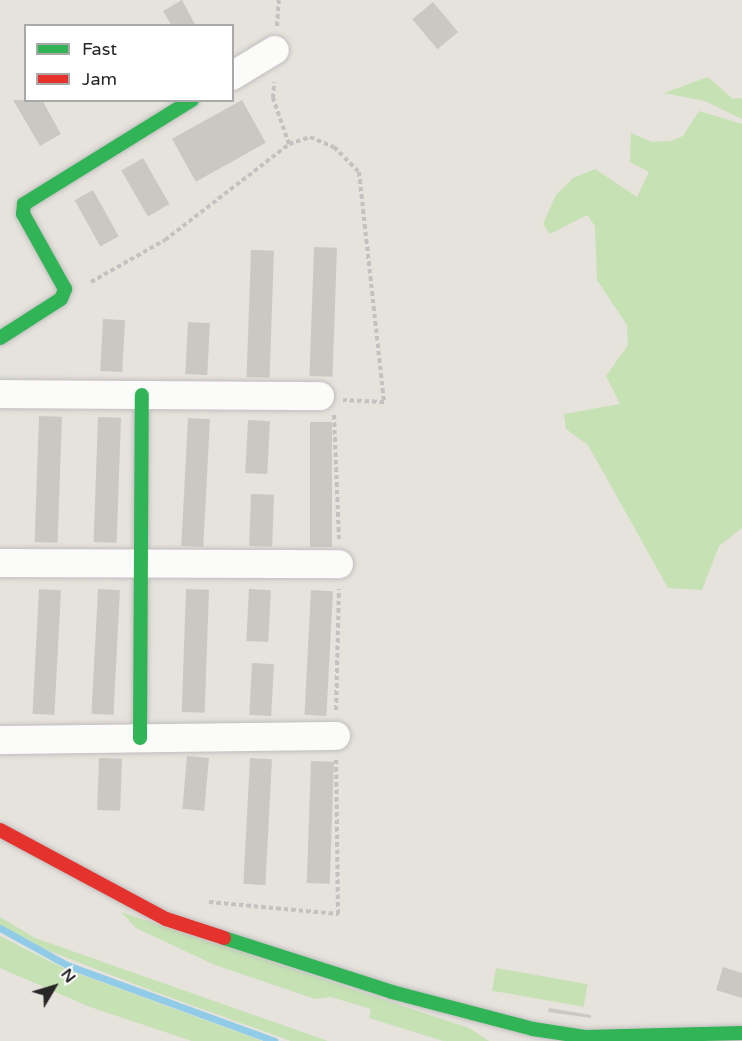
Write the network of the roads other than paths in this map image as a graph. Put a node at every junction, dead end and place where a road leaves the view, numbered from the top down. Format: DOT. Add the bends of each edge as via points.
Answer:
graph roads {
  1 [pos="275,50"];
  2 [pos="234,75"];
  3 [pos="189,102"];
  4 [pos="0,338"];
  5 [pos="0,394"];
  6 [pos="142,395"];
  7 [pos="320,396"];
  8 [pos="0,563"];
  9 [pos="141,564"];
  10 [pos="339,564"];
  11 [pos="336,736"];
  12 [pos="140,738"];
  13 [pos="0,740"];
  14 [pos="0,830"];
  15 [pos="512,1032"];
  16 [pos="742,1033"];
  1 -- 2 [label="street"];
  3 -- 4 [label="street" via="24,204 23,214 65,289 61,299"];
  5 -- 6 [label="street"];
  6 -- 7 [label="street"];
  6 -- 9 [label="street"];
  8 -- 9 [label="street"];
  9 -- 10 [label="street"];
  9 -- 12 [label="street"];
  11 -- 12 [label="street"];
  12 -- 13 [label="street"];
  14 -- 15 [label="street" via="166,919"];
  15 -- 16 [label="street" via="586,1037"];
}
